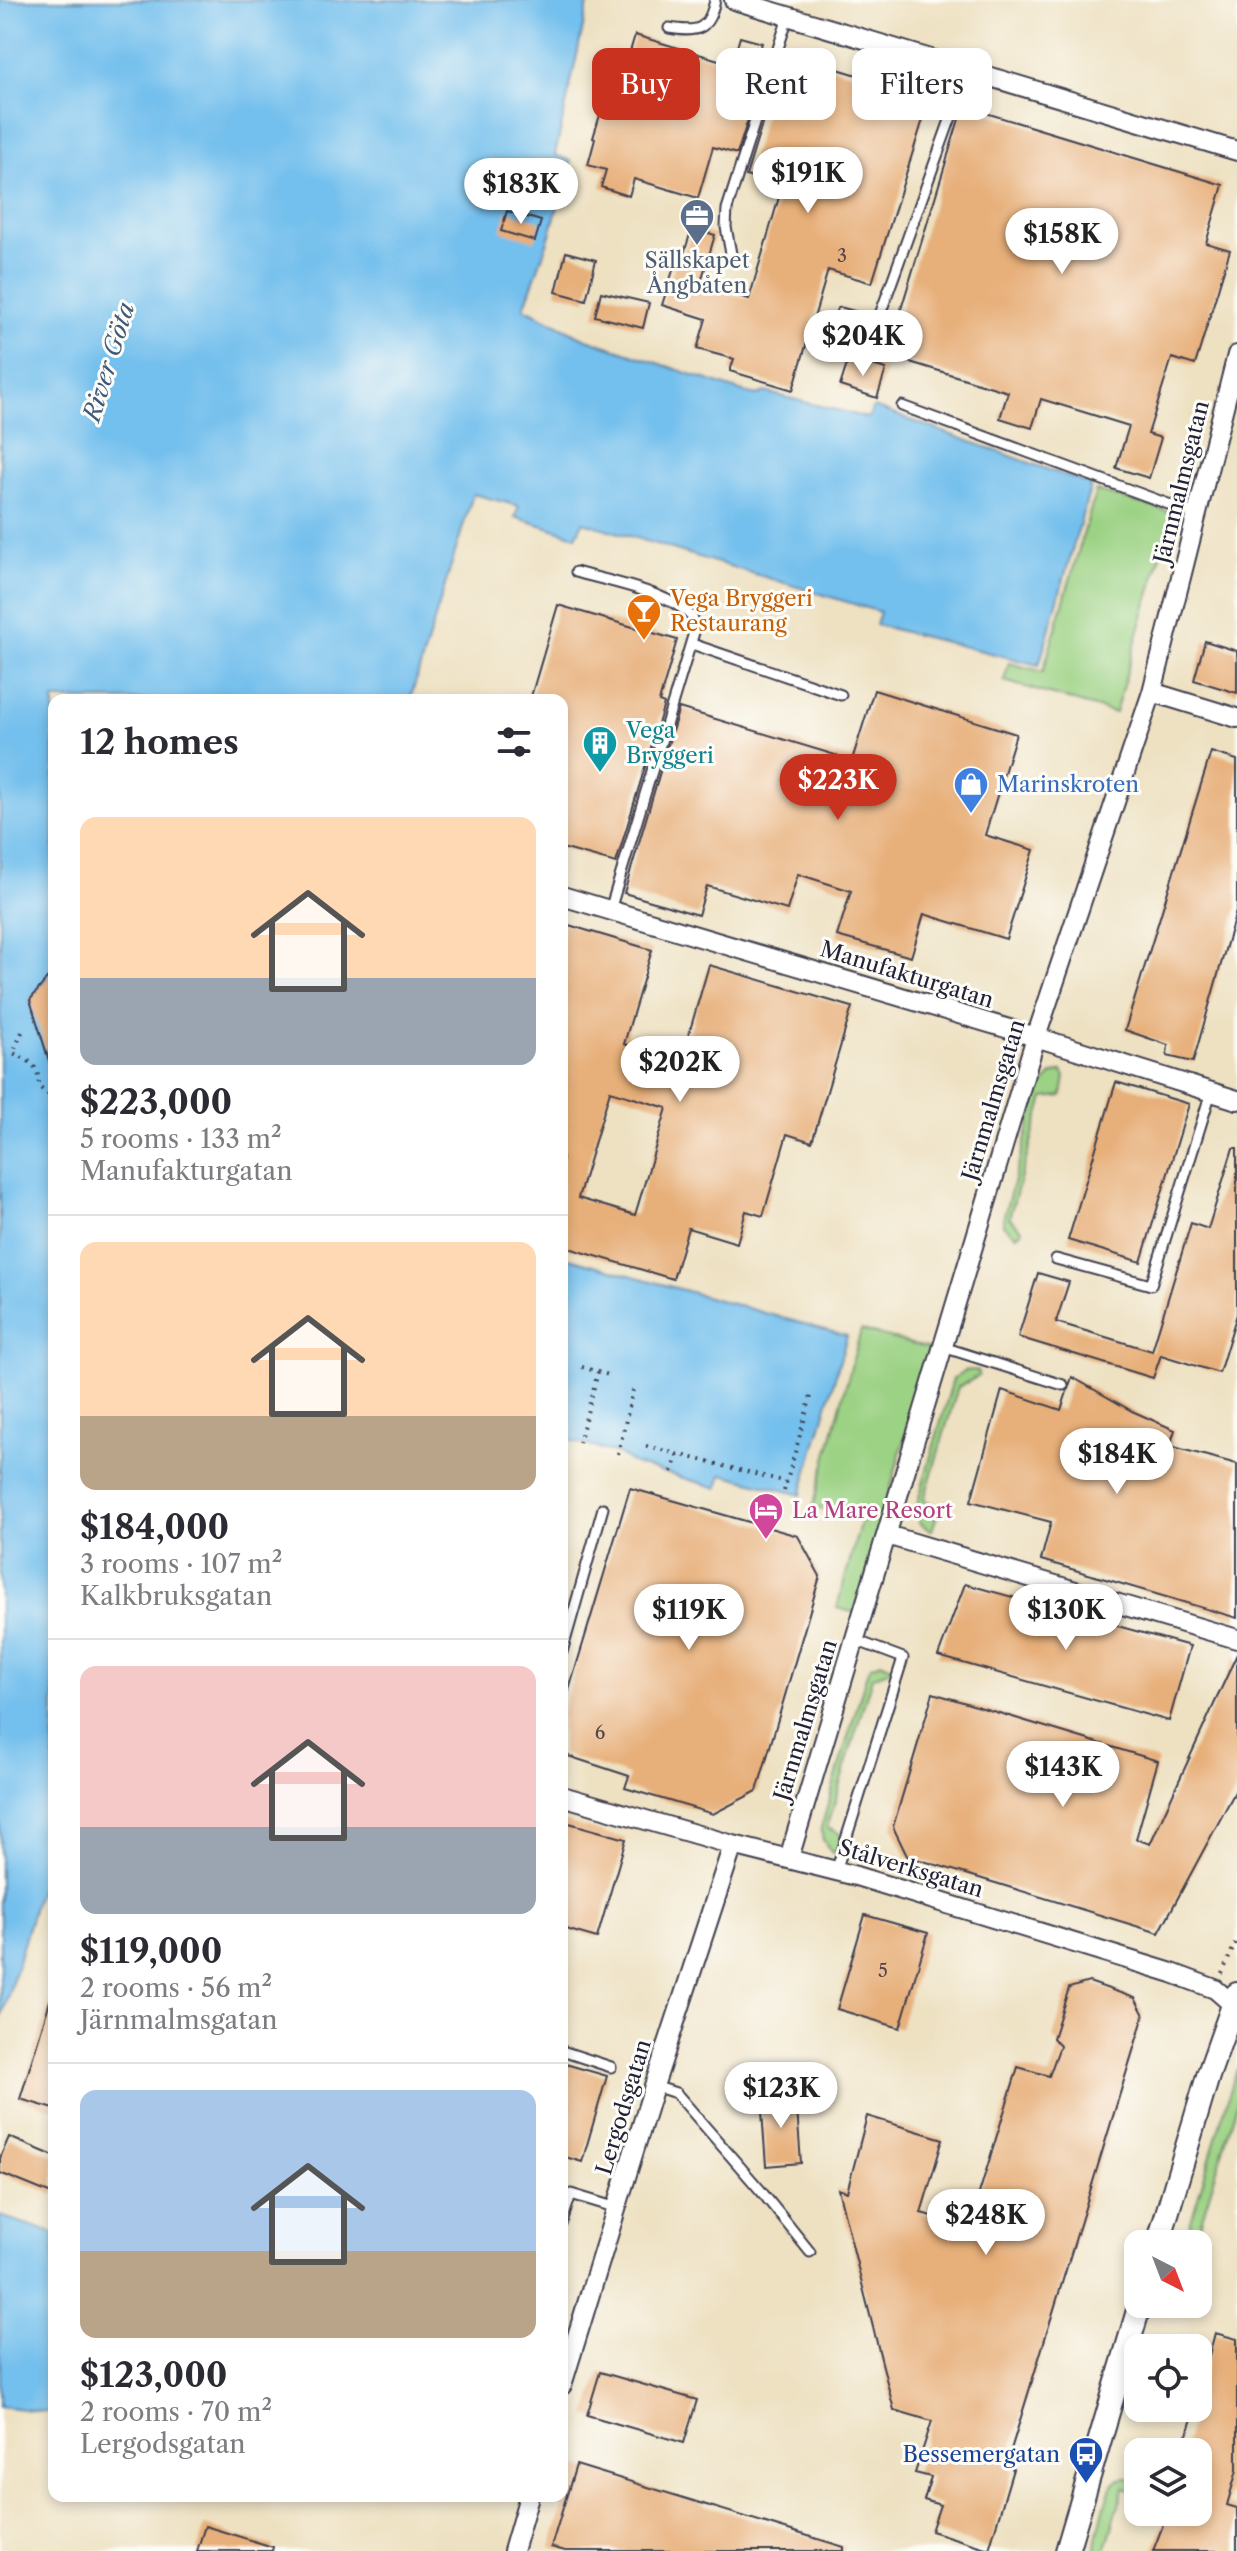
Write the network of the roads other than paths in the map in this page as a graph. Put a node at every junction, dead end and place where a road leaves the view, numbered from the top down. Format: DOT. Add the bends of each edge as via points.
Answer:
graph roads {
  1 [pos="715,0"];
  2 [pos="734,0"];
  3 [pos="788,17"];
  4 [pos="669,28"];
  5 [pos="893,48"];
  6 [pos="992,77"];
  7 [pos="950,120"];
  8 [pos="1237,151"];
  9 [pos="732,259"];
  10 [pos="841,313"];
  11 [pos="1237,355"];
  12 [pos="902,406"];
  13 [pos="1198,515"];
  14 [pos="576,572"];
  15 [pos="692,644"];
  16 [pos="1152,692"];
  17 [pos="841,695"];
  18 [pos="1237,718"];
  19 [pos="568,898"];
  20 [pos="610,910"];
  21 [pos="1036,1037"];
  22 [pos="1211,1092"];
  23 [pos="1237,1100"];
  24 [pos="1056,1259"];
  25 [pos="943,1347"];
  26 [pos="1063,1385"];
  27 [pos="603,1508"];
  28 [pos="887,1535"];
  29 [pos="568,1631"];
  30 [pos="1237,1639"];
  31 [pos="855,1640"];
  32 [pos="568,1798"];
  33 [pos="733,1845"];
  34 [pos="789,1858"];
  35 [pos="836,1871"];
  36 [pos="1236,2002"];
  37 [pos="568,2053"];
  38 [pos="611,2067"];
  39 [pos="654,2086"];
  40 [pos="568,2203"];
  41 [pos="617,2208"];
  42 [pos="1162,2230"];
  43 [pos="810,2252"];
  44 [pos="1136,2318"];
  45 [pos="568,2341"];
  46 [pos="527,2502"];
  47 [pos="513,2551"];
  48 [pos="1067,2551"];
  1 -- 4 [label="lane" via="704,27"];
  2 -- 3 [label="street"];
  3 -- 5 [label="street"];
  3 -- 9 [label="lane" via="727,209"];
  6 -- 8 [label="street"];
  7 -- 10 [label="lane" via="877,323"];
  11 -- 13 [label="street, Järnmalmsgatan"];
  12 -- 13 [label="lane"];
  13 -- 16 [label="street, Järnmalmsgatan"];
  14 -- 15 [label="lane" via="672,600 694,618"];
  15 -- 17 [label="lane"];
  15 -- 20 [label="lane"];
  16 -- 18 [label="street"];
  16 -- 21 [label="street, Järnmalmsgatan"];
  19 -- 20 [label="street, Manufakturgatan"];
  20 -- 21 [label="street, Manufakturgatan"];
  21 -- 22 [label="street, Manufakturgatan"];
  21 -- 25 [label="street, Järnmalmsgatan"];
  22 -- 23 [label="street, Manufakturgatan"];
  22 -- 24 [label="lane" via="1151,1285"];
  25 -- 26 [label="lane"];
  25 -- 28 [label="street, Järnmalmsgatan"];
  27 -- 29 [label="lane"];
  28 -- 30 [label="street"];
  28 -- 31 [label="street, Järnmalmsgatan"];
  31 -- 34 [label="street, Järnmalmsgatan"];
  31 -- 35 [label="lane" via="903,1658"];
  32 -- 33 [label="street, Stålverksgatan"];
  33 -- 34 [label="street, Stålverksgatan"];
  33 -- 39 [label="street, Lergodsgatan"];
  34 -- 35 [label="street, Stålverksgatan"];
  35 -- 36 [label="street, Stålverksgatan" via="1172,1973"];
  36 -- 42 [label="street"];
  37 -- 38 [label="lane"];
  39 -- 41 [label="street, Lergodsgatan"];
  39 -- 43 [label="lane" via="676,2093"];
  40 -- 41 [label="lane" via="571,2194"];
  41 -- 45 [label="street, Lergodsgatan"];
  44 -- 48 [label="street"];
  46 -- 47 [label="street"];
}
